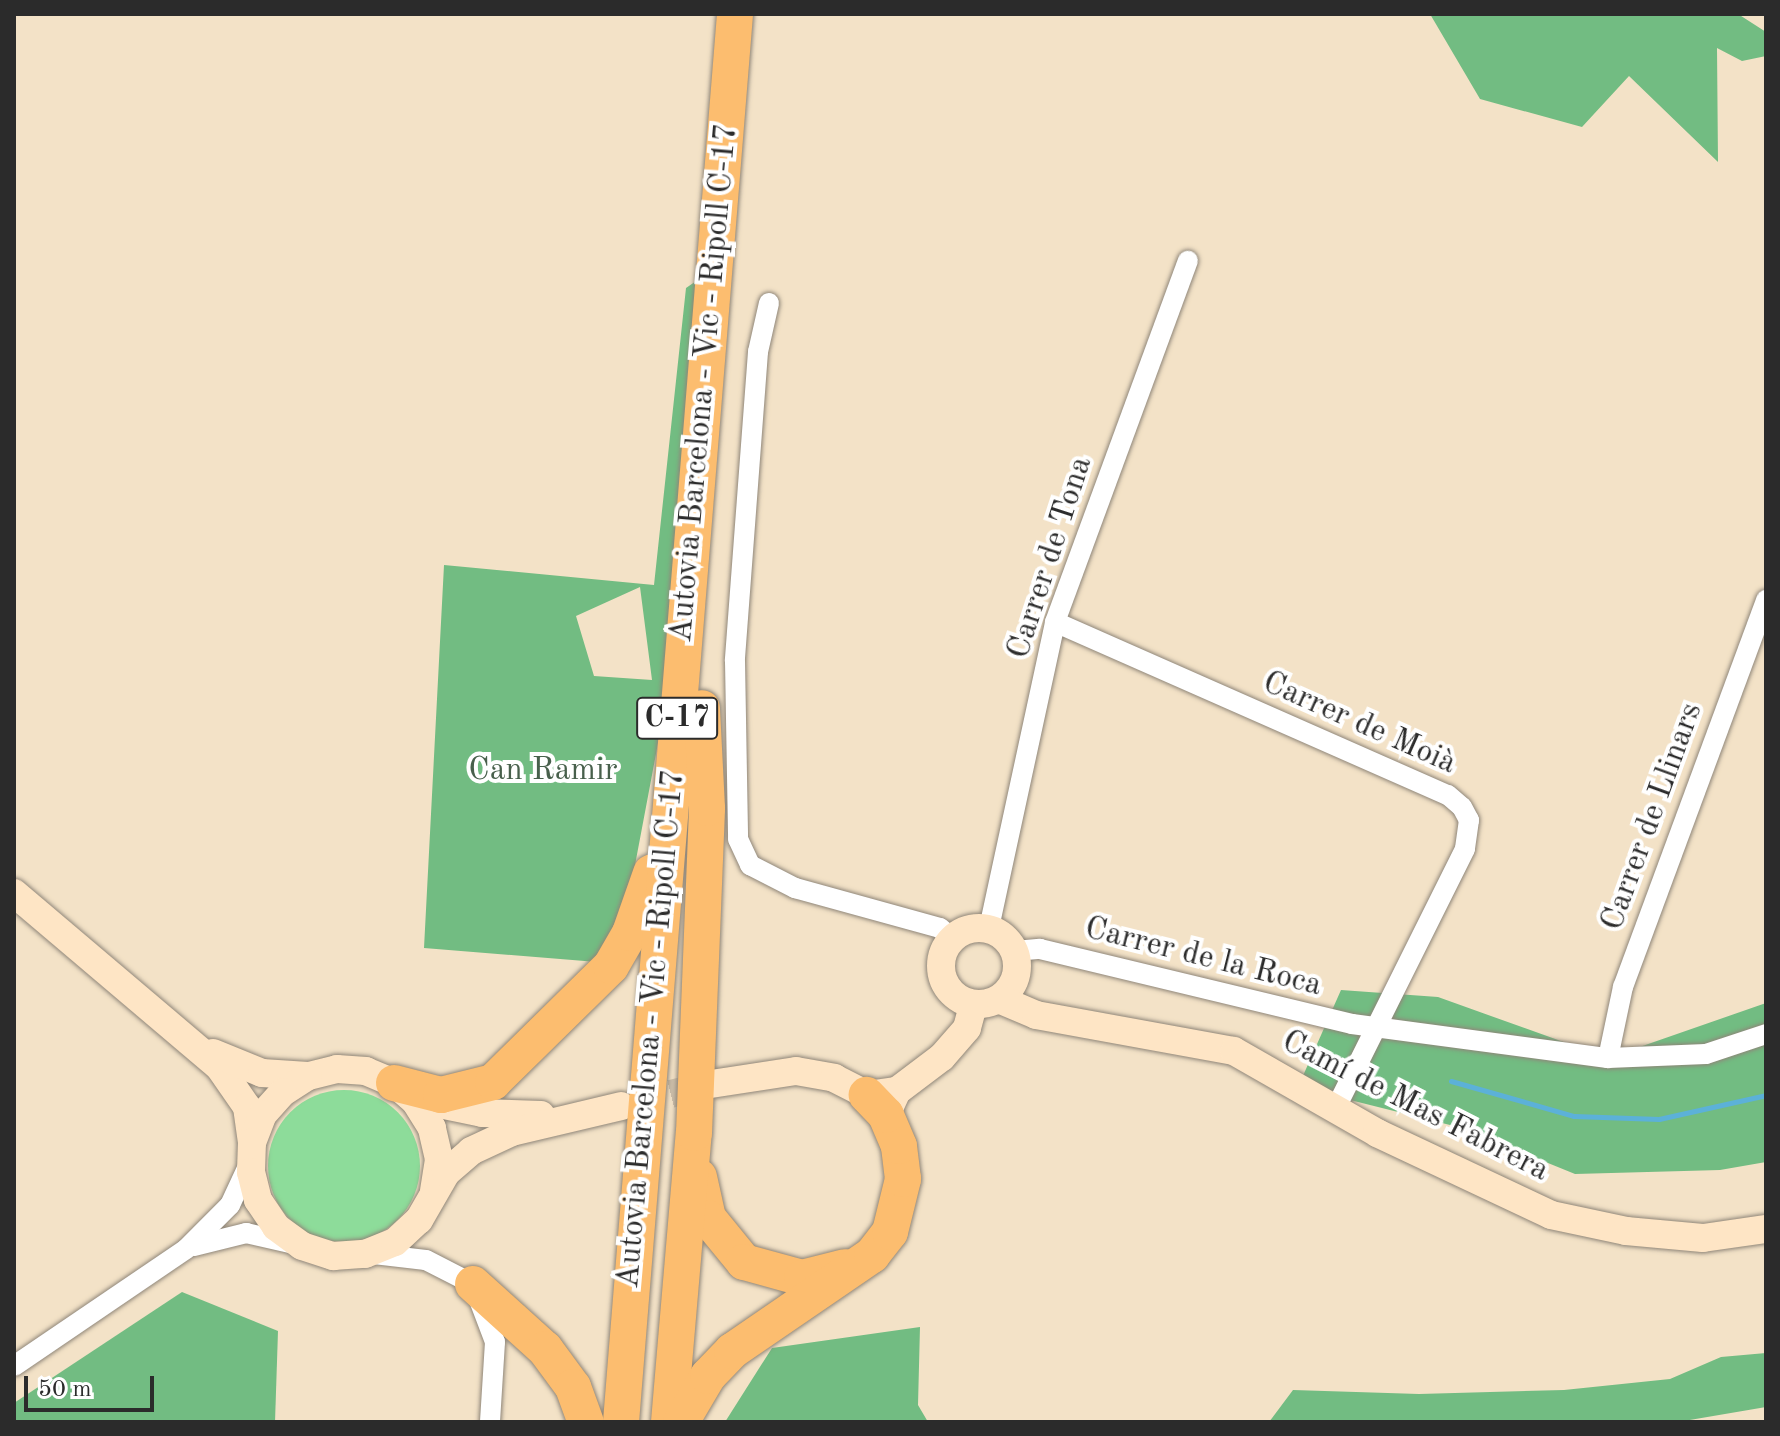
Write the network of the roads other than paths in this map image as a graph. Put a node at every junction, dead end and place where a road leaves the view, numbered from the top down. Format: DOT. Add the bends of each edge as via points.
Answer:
graph roads {
  1 [pos="741,23"];
  2 [pos="1188,261"];
  3 [pos="769,303"];
  4 [pos="1766,603"];
  5 [pos="1055,622"];
  6 [pos="702,708"];
  7 [pos="673,769"];
  8 [pos="14,893"];
  9 [pos="989,928"];
  10 [pos="952,938"];
  11 [pos="1015,951"];
  12 [pos="1001,1000"];
  13 [pos="973,1005"];
  14 [pos="1377,1026"];
  15 [pos="1766,1034"];
  16 [pos="196,1044"];
  17 [pos="1608,1058"];
  18 [pos="308,1076"];
  19 [pos="711,1084"];
  20 [pos="402,1090"];
  21 [pos="883,1100"];
  22 [pos="1336,1108"];
  23 [pos="694,1133"];
  24 [pos="252,1148"];
  25 [pos="434,1191"];
  26 [pos="1766,1229"];
  27 [pos="302,1246"];
  28 [pos="186,1249"];
  29 [pos="365,1254"];
  30 [pos="872,1255"];
  31 [pos="473,1284"];
  32 [pos="14,1366"];
  33 [pos="490,1422"];
  34 [pos="586,1422"];
  35 [pos="621,1422"];
  36 [pos="645,1422"];
  37 [pos="669,1422"];
  38 [pos="681,1422"];
  1 -- 6 [label="highway, Autovia Barcelona - Vic - Ripoll C-17 / C-17"];
  1 -- 7 [label="highway, Autovia Barcelona - Vic - Ripoll C-17 / C-17" via="715,84 711,144 700,161 708,176 706,255 714,278"];
  2 -- 5 [label="street, Carrer de Tona"];
  3 -- 10 [label="street" via="758,352 735,661 738,839 750,865 795,888 940,928"];
  4 -- 17 [label="street, Carrer de Llinars" via="1623,987"];
  5 -- 9 [label="street, Carrer de Tona"];
  5 -- 14 [label="street, Carrer de Moià" via="1448,795 1462,807 1469,820 1465,849"];
  6 -- 23 [label="highway" via="707,808"];
  6 -- 36 [label="highway, Autovia Barcelona - Vic - Ripoll C-17 / C-17"];
  7 -- 20 [label="highway" via="649,883 611,966 493,1082 450,1095"];
  7 -- 35 [label="highway, Autovia Barcelona - Vic - Ripoll C-17 / C-17"];
  8 -- 16 [label="street"];
  9 -- 10 [label="street" via="966,930"];
  9 -- 11 [label="street" via="1006,937"];
  10 -- 13 [label="street" via="942,953 940,973 949,991"];
  11 -- 12 [label="street" via="1019,970"];
  11 -- 14 [label="street, Carrer de la Roca" via="1040,949"];
  12 -- 13 [label="street"];
  12 -- 22 [label="street, Camí de Mas Fabrera" via="1036,1015 1234,1051"];
  13 -- 21 [label="street" via="967,1028 942,1057"];
  14 -- 17 [label="street, Carrer de la Roca"];
  14 -- 22 [label="street, Carrer de Moià"];
  15 -- 17 [label="street, Carrer de la Roca" via="1706,1054"];
  16 -- 18 [label="street" via="262,1073"];
  16 -- 24 [label="street" via="239,1091 252,1123"];
  18 -- 20 [label="street" via="337,1069 366,1071"];
  18 -- 24 [label="street" via="263,1114"];
  19 -- 21 [label="street" via="796,1071 834,1078"];
  20 -- 25 [label="street" via="432,1128 439,1159"];
  20 -- 25 [label="street" via="454,1109 515,1116 612,1108 489,1141 456,1162"];
  21 -- 30 [label="highway" via="899,1146 903,1179 890,1232"];
  22 -- 26 [label="street, Camí de Mas Fabrera" via="1456,1173 1551,1215 1626,1231 1703,1238"];
  23 -- 30 [label="highway" via="708,1218 744,1262 802,1278 840,1270"];
  23 -- 37 [label="highway"];
  24 -- 27 [label="street" via="258,1200 276,1227"];
  24 -- 28 [label="street" via="230,1205"];
  25 -- 29 [label="street" via="419,1220 395,1242"];
  27 -- 28 [label="street" via="246,1233 210,1238"];
  27 -- 29 [label="street" via="333,1256"];
  28 -- 32 [label="street"];
  29 -- 31 [label="street" via="426,1260"];
  30 -- 38 [label="highway" via="732,1351 708,1376"];
  31 -- 33 [label="street" via="495,1342"];
  31 -- 34 [label="highway" via="545,1349 573,1387"];
}
